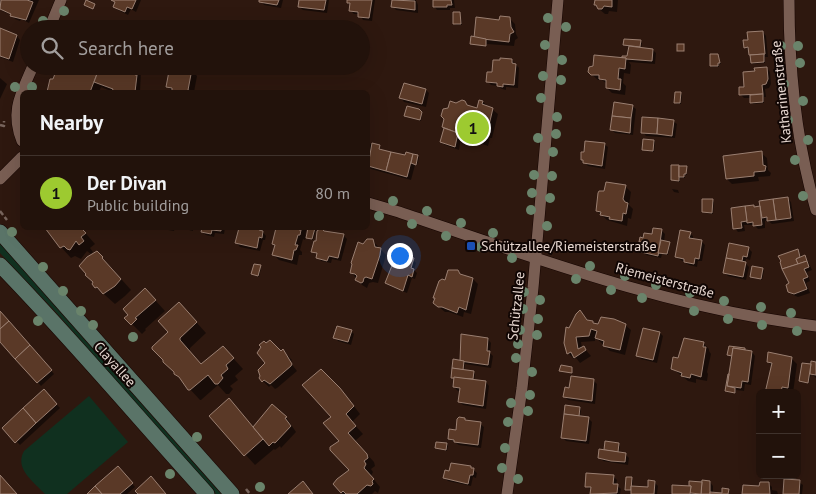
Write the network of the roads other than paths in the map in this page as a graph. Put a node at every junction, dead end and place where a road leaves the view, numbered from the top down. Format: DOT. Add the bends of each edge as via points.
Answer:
graph roads {
  1 [pos="61,0"];
  2 [pos="558,0"];
  3 [pos="789,0"];
  4 [pos="53,20"];
  5 [pos="29,75"];
  6 [pos="22,90"];
  7 [pos="20,95"];
  8 [pos="20,136"];
  9 [pos="20,159"];
  10 [pos="0,179"];
  11 [pos="370,204"];
  12 [pos="816,210"];
  13 [pos="0,232"];
  14 [pos="535,257"];
  15 [pos="0,264"];
  16 [pos="816,326"];
  17 [pos="207,494"];
  18 [pos="232,494"];
  19 [pos="507,494"];
  1 -- 4 [label="street"];
  2 -- 14 [label="street, Schützallee"];
  3 -- 12 [label="street, Katharinenstraße" via="797,120"];
  5 -- 6 [label="street"];
  7 -- 8 [label="street" via="16,115"];
  9 -- 10 [label="street"];
  11 -- 14 [label="street, Riemeisterstraße"];
  13 -- 18 [label="main road, Clayallee"];
  14 -- 16 [label="street, Riemeisterstraße" via="638,290 729,313"];
  14 -- 19 [label="street, Schützallee"];
  15 -- 17 [label="main road, Clayallee"];
}
